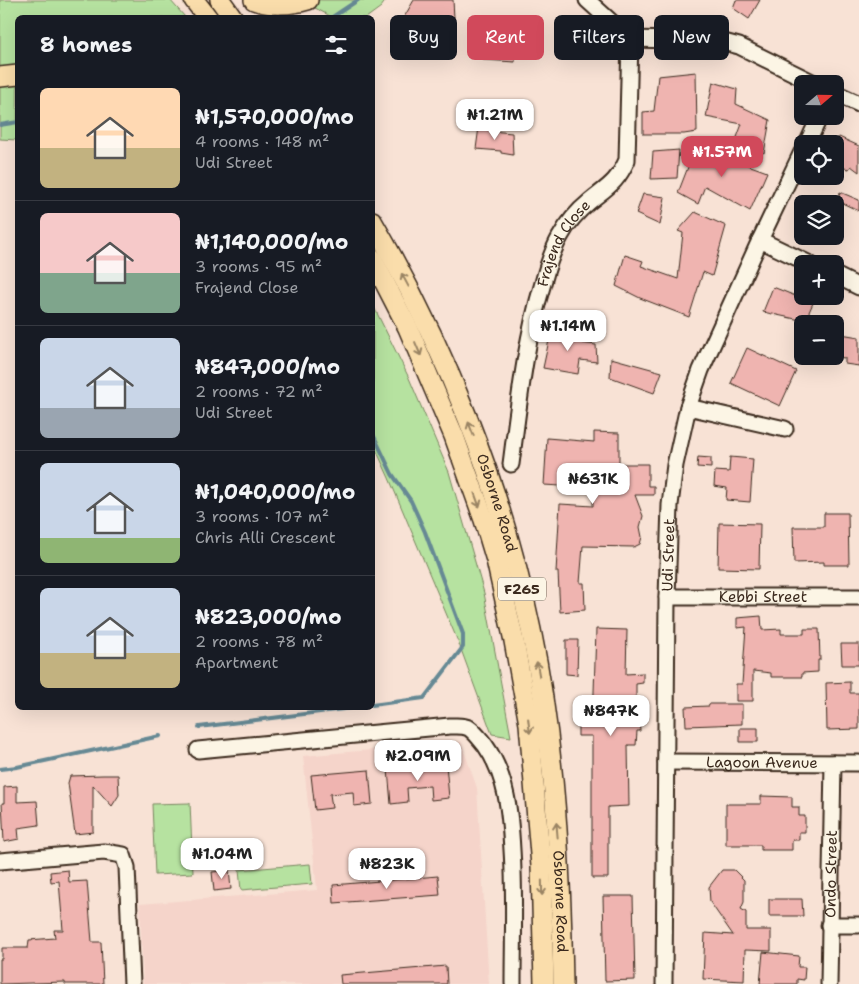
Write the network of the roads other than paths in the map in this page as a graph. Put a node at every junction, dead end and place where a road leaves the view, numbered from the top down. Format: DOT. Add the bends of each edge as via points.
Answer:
graph roads {
  1 [pos="194,0"];
  2 [pos="220,0"];
  3 [pos="254,0"];
  4 [pos="308,0"];
  5 [pos="587,0"];
  6 [pos="206,15"];
  7 [pos="231,15"];
  8 [pos="604,15"];
  9 [pos="644,39"];
  10 [pos="629,60"];
  11 [pos="15,75"];
  12 [pos="798,75"];
  13 [pos="0,77"];
  14 [pos="844,97"];
  15 [pos="859,104"];
  16 [pos="794,169"];
  17 [pos="375,226"];
  18 [pos="760,240"];
  19 [pos="794,256"];
  20 [pos="378,272"];
  21 [pos="844,280"];
  22 [pos="859,287"];
  23 [pos="688,406"];
  24 [pos="785,428"];
  25 [pos="511,464"];
  26 [pos="859,596"];
  27 [pos="667,597"];
  28 [pos="198,750"];
  29 [pos="666,762"];
  30 [pos="833,764"];
  31 [pos="859,764"];
  32 [pos="0,861"];
  33 [pos="829,925"];
  34 [pos="859,925"];
  35 [pos="132,984"];
  36 [pos="513,984"];
  37 [pos="544,984"];
  38 [pos="563,984"];
  39 [pos="664,984"];
  40 [pos="829,984"];
  1 -- 6 [label="main road"];
  2 -- 7 [label="main road"];
  3 -- 4 [label="main road" via="279,4"];
  5 -- 8 [label="street"];
  9 -- 12 [label="street" via="720,42 739,46"];
  10 -- 25 [label="street, Frajend Close" via="627,160 612,185 570,222 559,238 547,269 522,376"];
  11 -- 13 [label="main road"];
  14 -- 15 [label="street"];
  16 -- 18 [label="street, Udi Street"];
  38 -- 17 [label="main road, Osborne Road / F265, one-way" via="551,759 521,585 491,484 449,375 408,285"];
  18 -- 19 [label="street"];
  18 -- 23 [label="street, Udi Street"];
  20 -- 37 [label="main road, Osborne Road / F265, one-way" via="408,328 454,436 496,560 529,724 541,866"];
  21 -- 22 [label="street"];
  23 -- 24 [label="street"];
  23 -- 27 [label="street, Udi Street" via="670,505"];
  26 -- 27 [label="street, Kebbi Street"];
  27 -- 29 [label="street, Udi Street"];
  28 -- 36 [label="street" via="450,726 470,729 488,749 509,806 514,881"];
  29 -- 30 [label="street, Lagoon Avenue"];
  29 -- 39 [label="street, Udi Street"];
  30 -- 31 [label="street, Lagoon Avenue"];
  30 -- 33 [label="street, Ondo Street"];
  32 -- 35 [label="street" via="104,852 123,855 127,867"];
  33 -- 34 [label="street"];
  33 -- 40 [label="street, Ondo Street"];
}
